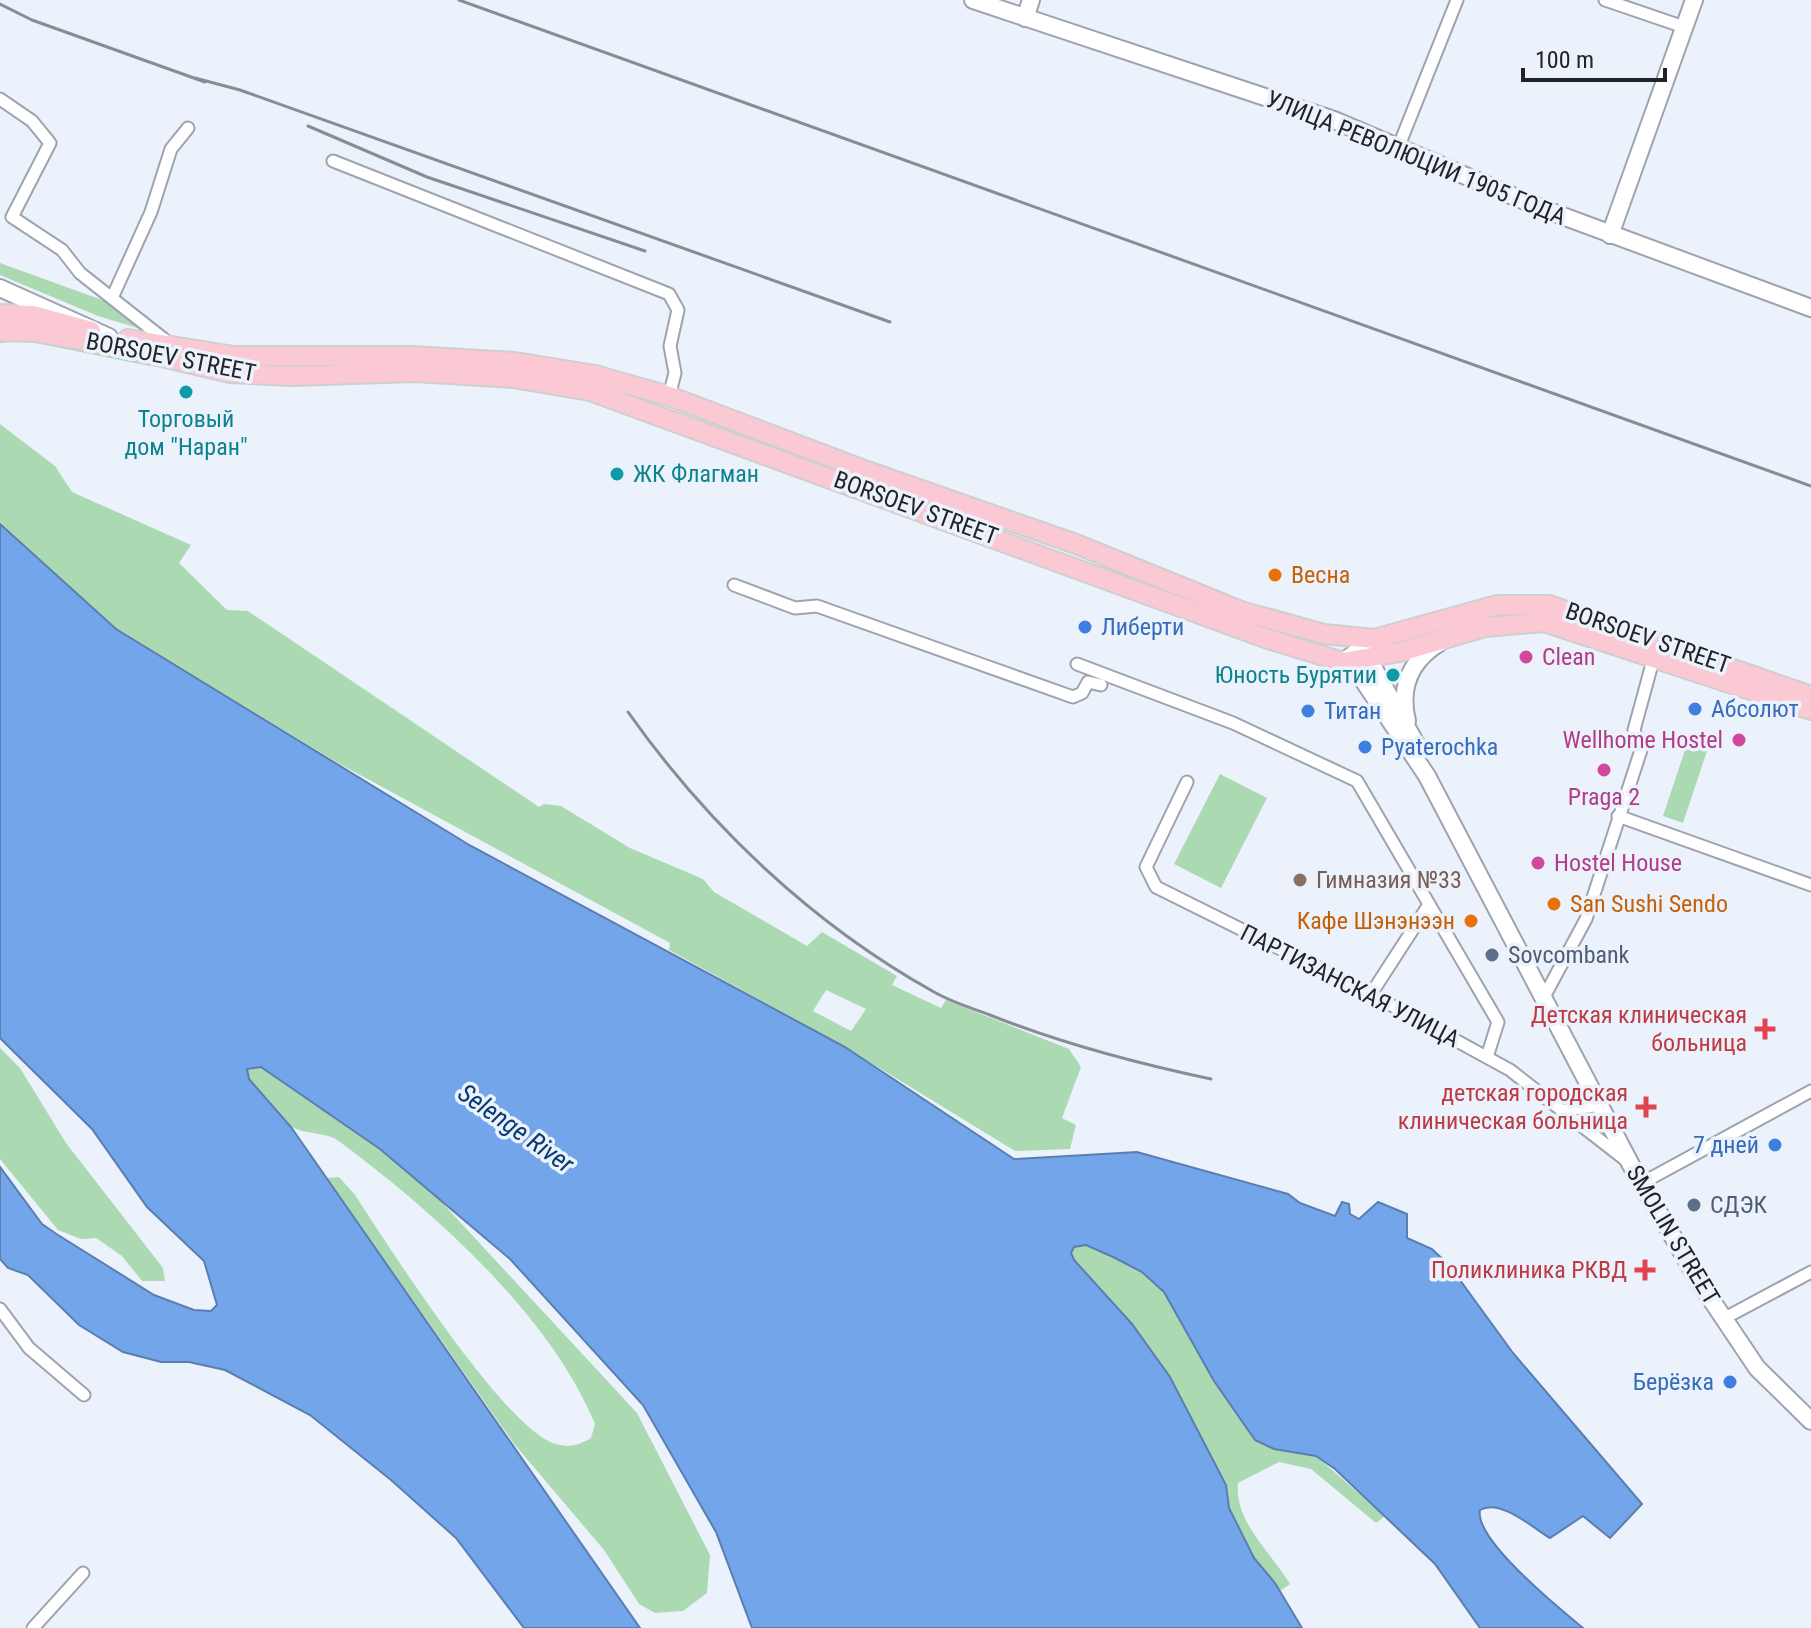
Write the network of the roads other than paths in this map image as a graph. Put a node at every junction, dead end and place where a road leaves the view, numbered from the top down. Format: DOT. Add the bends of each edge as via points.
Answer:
graph roads {
  1 [pos="973,0"];
  2 [pos="1031,0"];
  3 [pos="1457,0"];
  4 [pos="1605,0"];
  5 [pos="1694,0"];
  6 [pos="1025,18"];
  7 [pos="1684,27"];
  8 [pos="0,99"];
  9 [pos="188,128"];
  10 [pos="1398,148"];
  11 [pos="333,161"];
  12 [pos="1610,235"];
  13 [pos="0,288"];
  14 [pos="112,298"];
  15 [pos="1811,308"];
  16 [pos="0,314"];
  17 [pos="0,331"];
  18 [pos="109,337"];
  19 [pos="170,345"];
  20 [pos="669,396"];
  21 [pos="662,415"];
  22 [pos="734,585"];
  23 [pos="1238,618"];
  24 [pos="1324,634"];
  25 [pos="1374,639"];
  26 [pos="1443,641"];
  27 [pos="1657,648"];
  28 [pos="1356,657"];
  29 [pos="1077,664"];
  30 [pos="1101,685"];
  31 [pos="1811,696"];
  32 [pos="1811,710"];
  33 [pos="1413,737"];
  34 [pos="1427,776"];
  35 [pos="1187,782"];
  36 [pos="1618,816"];
  37 [pos="1811,885"];
  38 [pos="1428,906"];
  39 [pos="1546,993"];
  40 [pos="1371,994"];
  41 [pos="1487,1057"];
  42 [pos="1811,1091"];
  43 [pos="1601,1105"];
  44 [pos="1566,1110"];
  45 [pos="1631,1165"];
  46 [pos="1646,1180"];
  47 [pos="1811,1272"];
  48 [pos="0,1309"];
  49 [pos="1726,1317"];
  50 [pos="84,1395"];
  51 [pos="1811,1411"];
  52 [pos="1811,1421"];
  53 [pos="83,1573"];
  54 [pos="33,1628"];
  1 -- 6 [label="main road, УЛИЦА РЕВОЛЮЦИИ 1905 ГОДА"];
  2 -- 6 [label="main road"];
  3 -- 10 [label="street"];
  4 -- 7 [label="street"];
  5 -- 7 [label="main road"];
  6 -- 10 [label="main road, УЛИЦА РЕВОЛЮЦИИ 1905 ГОДА" via="1334,120"];
  7 -- 12 [label="main road"];
  8 -- 14 [label="street" via="32,121 50,143 12,217 62,250 80,273"];
  9 -- 14 [label="street" via="171,149 151,212"];
  10 -- 12 [label="main road, УЛИЦА РЕВОЛЮЦИИ 1905 ГОДА"];
  11 -- 20 [label="street" via="669,294 678,310 670,346 675,373"];
  12 -- 15 [label="main road, УЛИЦА РЕВОЛЮЦИИ 1905 ГОДА"];
  13 -- 18 [label="main road"];
  14 -- 19 [label="street"];
  16 -- 18 [label="main road, BORSOEV STREET" via="33,315"];
  17 -- 21 [label="main road, BORSOEV STREET" via="35,332 230,373 415,372 513,378 590,391"];
  18 -- 19 [label="main road, BORSOEV STREET"];
  19 -- 20 [label="main road, BORSOEV STREET" via="263,358 413,356 515,362 595,375"];
  20 -- 21 [label="main road"];
  20 -- 23 [label="main road, BORSOEV STREET" via="1076,544"];
  21 -- 23 [label="main road, BORSOEV STREET"];
  22 -- 30 [label="street" via="795,608 817,606 1073,697 1088,682"];
  23 -- 24 [label="main road, BORSOEV STREET"];
  23 -- 28 [label="main road, BORSOEV STREET"];
  24 -- 25 [label="main road, BORSOEV STREET"];
  24 -- 28 [label="main road, SMOLIN STREET"];
  25 -- 27 [label="main road, BORSOEV STREET" via="1497,605 1529,603 1556,606"];
  25 -- 28 [label="main road"];
  26 -- 27 [label="main road, BORSOEV STREET" via="1485,627 1544,622"];
  26 -- 28 [label="main road, BORSOEV STREET"];
  26 -- 33 [label="main road, SMOLIN STREET" via="1416,661 1404,692"];
  27 -- 31 [label="main road, BORSOEV STREET"];
  27 -- 32 [label="main road, BORSOEV STREET"];
  27 -- 36 [label="street" via="1634,730 1641,750"];
  28 -- 33 [label="main road, SMOLIN STREET"];
  28 -- 34 [label="main road, SMOLIN STREET" via="1363,680"];
  29 -- 38 [label="street" via="1233,723 1357,781"];
  33 -- 34 [label="main road, SMOLIN STREET"];
  33 -- 39 [label="main road"];
  34 -- 39 [label="main road, SMOLIN STREET"];
  35 -- 40 [label="street, ПАРТИЗАНСКАЯ УЛИЦА" via="1146,867 1156,887"];
  36 -- 37 [label="street"];
  36 -- 39 [label="street" via="1586,919"];
  38 -- 40 [label="street"];
  38 -- 41 [label="street" via="1498,1022"];
  39 -- 43 [label="main road, SMOLIN STREET"];
  39 -- 46 [label="main road"];
  40 -- 41 [label="street, ПАРТИЗАНСКАЯ УЛИЦА"];
  41 -- 44 [label="street, ПАРТИЗАНСКАЯ УЛИЦА"];
  42 -- 46 [label="street"];
  43 -- 44 [label="street"];
  43 -- 45 [label="main road, SMOLIN STREET"];
  44 -- 45 [label="street, ПАРТИЗАНСКАЯ УЛИЦА"];
  45 -- 46 [label="main road, SMOLIN STREET"];
  46 -- 49 [label="main road, SMOLIN STREET"];
  47 -- 49 [label="street"];
  48 -- 50 [label="street" via="29,1348"];
  49 -- 51 [label="main road"];
  49 -- 52 [label="main road, SMOLIN STREET" via="1757,1368"];
  53 -- 54 [label="street"];
}
